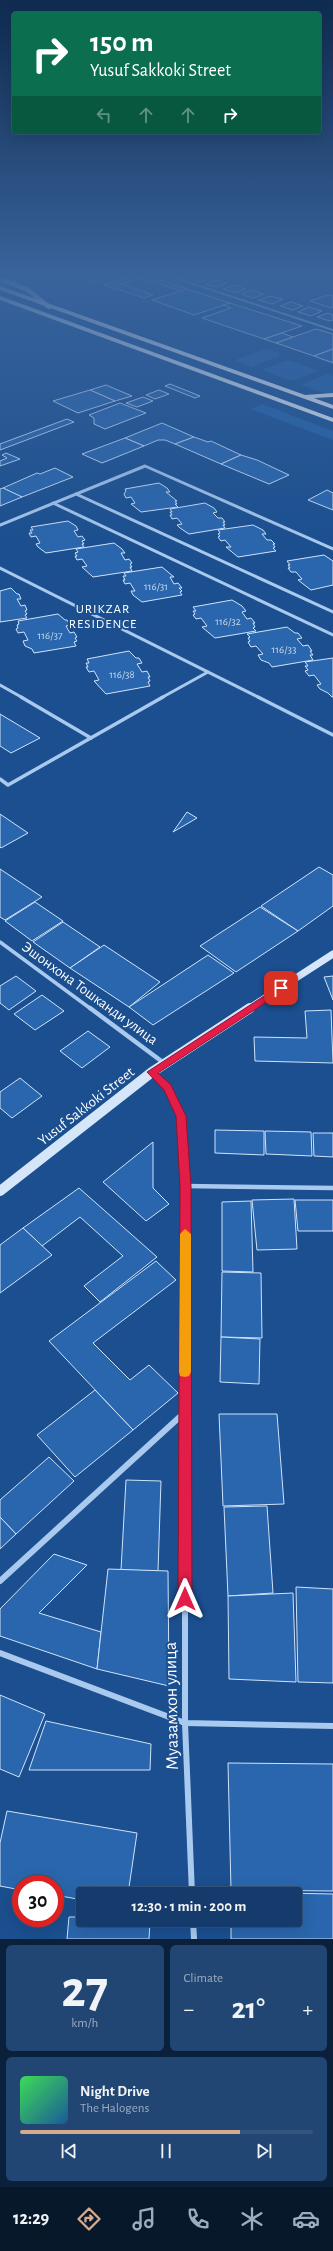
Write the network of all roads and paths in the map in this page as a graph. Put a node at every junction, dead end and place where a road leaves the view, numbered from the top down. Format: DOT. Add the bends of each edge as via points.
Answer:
graph roads {
  1 [pos="184,365"];
  2 [pos="215,365"];
  3 [pos="333,395"];
  4 [pos="302,396"];
  5 [pos="333,407"];
  6 [pos="333,420"];
  7 [pos="76,494"];
  8 [pos="53,503"];
  9 [pos="0,525"];
  10 [pos="333,550"];
  11 [pos="0,568"];
  12 [pos="333,612"];
  13 [pos="333,635"];
  14 [pos="208,672"];
  15 [pos="0,684"];
  16 [pos="333,735"];
  17 [pos="90,738"];
  18 [pos="0,779"];
  19 [pos="0,942"];
  20 [pos="333,954"];
  21 [pos="165,1064"];
  22 [pos="152,1072"];
  23 [pos="185,1186"];
  24 [pos="333,1188"];
  25 [pos="0,1191"];
  26 [pos="184,1413"];
  27 [pos="0,1581"];
  28 [pos="0,1652"];
  29 [pos="185,1723"];
  30 [pos="333,1726"];
  31 [pos="192,1887"];
  32 [pos="193,1927"];
  33 [pos="194,1939"];
  1 -- 6 [label="highway"];
  2 -- 4 [label="highway"];
  3 -- 4 [label="highway"];
  4 -- 5 [label="highway"];
  7 -- 8 [label="street"];
  7 -- 10 [label="street" via="145,466"];
  7 -- 12 [label="street"];
  8 -- 9 [label="street"];
  8 -- 13 [label="street"];
  11 -- 14 [label="street"];
  14 -- 16 [label="street"];
  14 -- 17 [label="street"];
  15 -- 17 [label="street"];
  17 -- 18 [label="street" via="8,784"];
  19 -- 21 [label="street, Эшонхона Тошканди улица"];
  20 -- 21 [label="main road, Yusuf Sakkoki Street"];
  21 -- 22 [label="main road, Yusuf Sakkoki Street"];
  22 -- 23 [label="street, Муазамхон улица" via="168,1088 181,1116"];
  22 -- 25 [label="main road, Yusuf Sakkoki Street"];
  23 -- 24 [label="street"];
  23 -- 26 [label="street, Муазамхон улица"];
  26 -- 27 [label="street"];
  26 -- 29 [label="street, Муазамхон улица"];
  28 -- 29 [label="street"];
  29 -- 30 [label="street"];
  29 -- 31 [label="street, Муазамхон улица"];
  32 -- 33 [label="street"];
}
